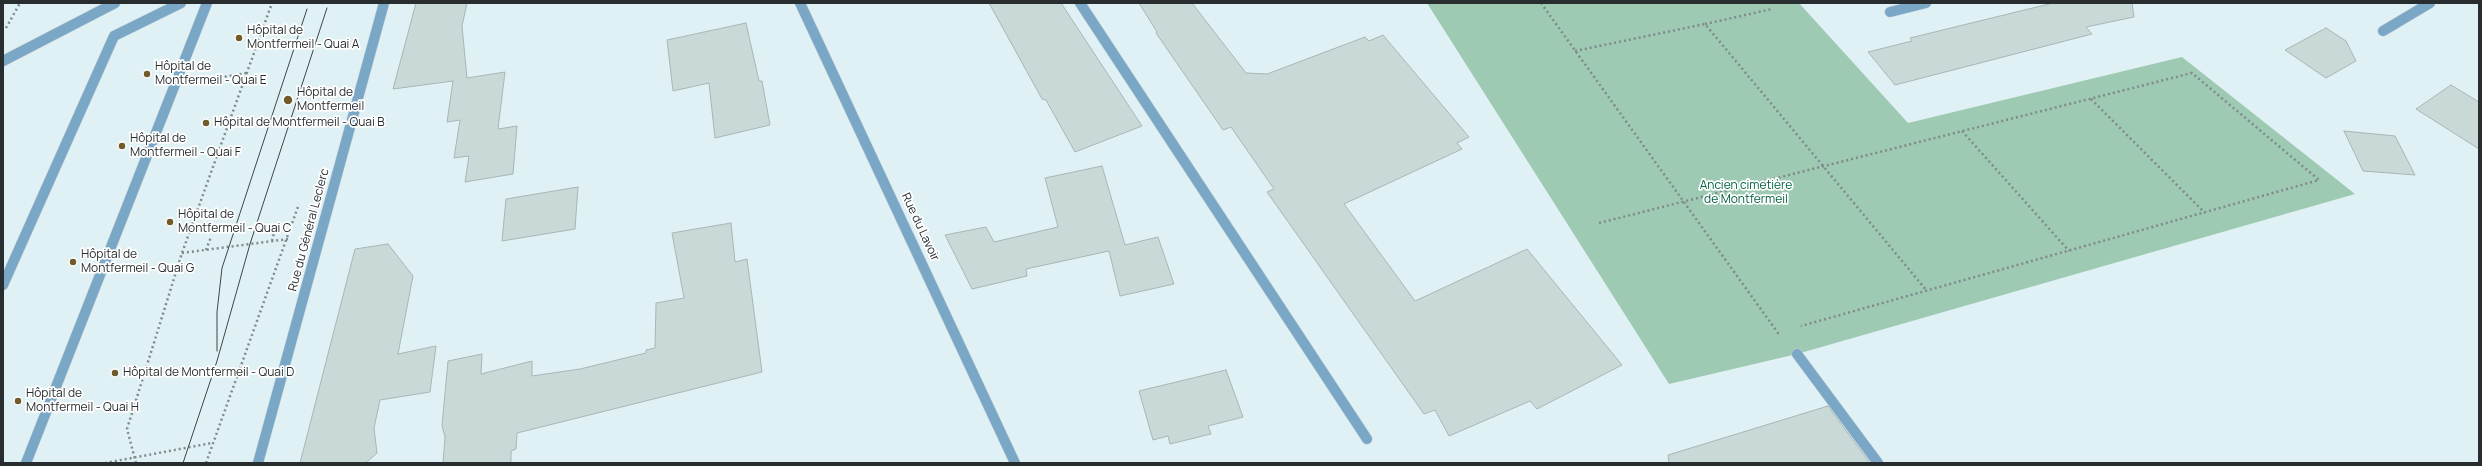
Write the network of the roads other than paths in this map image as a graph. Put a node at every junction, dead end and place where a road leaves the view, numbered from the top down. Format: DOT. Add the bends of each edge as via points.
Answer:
graph roads {
  1 [pos="115,3"];
  2 [pos="181,3"];
  3 [pos="207,3"];
  4 [pos="384,3"];
  5 [pos="800,3"];
  6 [pos="1080,3"];
  7 [pos="1926,3"];
  8 [pos="2430,3"];
  9 [pos="1890,12"];
  10 [pos="2383,31"];
  11 [pos="3,61"];
  12 [pos="3,284"];
  13 [pos="1797,354"];
  14 [pos="1367,439"];
  15 [pos="26,463"];
  16 [pos="258,463"];
  17 [pos="1016,463"];
  18 [pos="1878,463"];
  1 -- 11 [label="street"];
  2 -- 12 [label="street" via="114,36"];
  3 -- 15 [label="street"];
  4 -- 16 [label="street, Rue du Général Leclerc"];
  5 -- 17 [label="street, Rue du Lavoir"];
  6 -- 14 [label="street"];
  7 -- 9 [label="street"];
  8 -- 10 [label="street"];
  13 -- 18 [label="street"];
}
